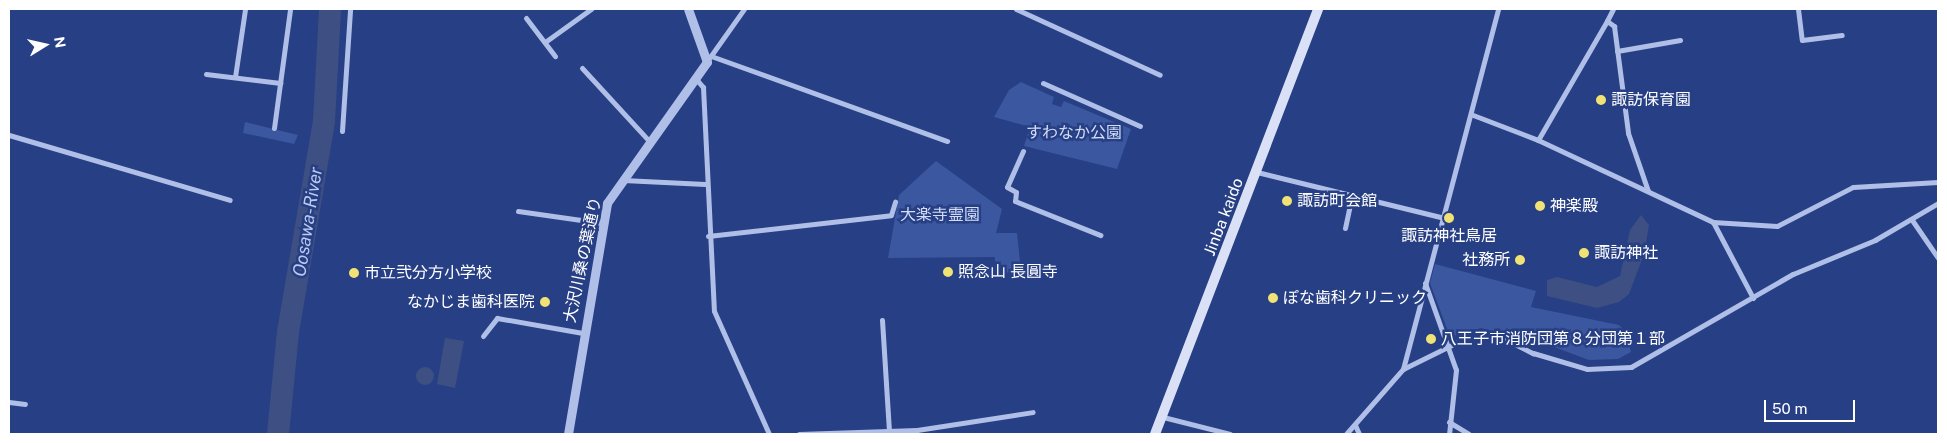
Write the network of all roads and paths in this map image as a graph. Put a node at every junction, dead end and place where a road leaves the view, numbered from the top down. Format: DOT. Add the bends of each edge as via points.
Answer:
graph roads {
  1 [pos="245,9"];
  2 [pos="290,9"];
  3 [pos="350,9"];
  4 [pos="591,9"];
  5 [pos="688,9"];
  6 [pos="744,9"];
  7 [pos="1016,9"];
  8 [pos="1318,9"];
  9 [pos="1498,9"];
  10 [pos="1613,9"];
  11 [pos="1798,9"];
  12 [pos="526,18"];
  13 [pos="1607,22"];
  14 [pos="1842,34"];
  15 [pos="1680,40"];
  16 [pos="545,42"];
  17 [pos="1617,51"];
  18 [pos="555,56"];
  19 [pos="709,59"];
  20 [pos="582,68"];
  21 [pos="206,74"];
  22 [pos="1160,75"];
  23 [pos="235,77"];
  24 [pos="696,79"];
  25 [pos="280,83"];
  26 [pos="1043,83"];
  27 [pos="1473,115"];
  28 [pos="1140,126"];
  29 [pos="274,128"];
  30 [pos="342,131"];
  31 [pos="9,135"];
  32 [pos="1538,140"];
  33 [pos="947,141"];
  34 [pos="650,142"];
  35 [pos="1023,151"];
  36 [pos="1257,172"];
  37 [pos="620,180"];
  38 [pos="1938,182"];
  39 [pos="705,184"];
  40 [pos="1648,191"];
  41 [pos="1352,196"];
  42 [pos="230,200"];
  43 [pos="895,202"];
  44 [pos="1938,203"];
  45 [pos="518,211"];
  46 [pos="1444,218"];
  47 [pos="1912,220"];
  48 [pos="1713,222"];
  49 [pos="602,223"];
  50 [pos="1345,228"];
  51 [pos="1100,235"];
  52 [pos="708,236"];
  53 [pos="1938,258"];
  54 [pos="1425,283"];
  55 [pos="1753,298"];
  56 [pos="882,320"];
  57 [pos="582,333"];
  58 [pos="483,336"];
  59 [pos="1447,346"];
  60 [pos="1403,369"];
  61 [pos="9,402"];
  62 [pos="25,404"];
  63 [pos="1033,412"];
  64 [pos="1163,416"];
  65 [pos="1450,422"];
  66 [pos="1355,425"];
  67 [pos="889,431"];
  68 [pos="568,434"];
  69 [pos="769,434"];
  70 [pos="799,434"];
  71 [pos="1155,434"];
  72 [pos="1230,434"];
  73 [pos="1346,434"];
  74 [pos="1359,434"];
  75 [pos="1449,434"];
  76 [pos="1468,434"];
  1 -- 23 [label="street"];
  2 -- 25 [label="street"];
  3 -- 30 [label="street"];
  4 -- 16 [label="street"];
  5 -- 19 [label="street"];
  6 -- 19 [label="street"];
  7 -- 22 [label="street"];
  8 -- 36 [label="main road, Jinba kaido"];
  9 -- 27 [label="street"];
  10 -- 13 [label="street"];
  11 -- 14 [label="street" via="1802,40"];
  12 -- 16 [label="street"];
  13 -- 17 [label="street" via="1614,26"];
  13 -- 32 [label="street"];
  15 -- 17 [label="street"];
  16 -- 18 [label="street"];
  17 -- 40 [label="street" via="1628,133"];
  19 -- 24 [label="street, 大沢川桑の葉通り"];
  19 -- 33 [label="street"];
  20 -- 34 [label="street"];
  21 -- 23 [label="street"];
  23 -- 25 [label="street"];
  24 -- 34 [label="street, 大沢川桑の葉通り"];
  24 -- 39 [label="street" via="703,87"];
  25 -- 29 [label="street"];
  26 -- 28 [label="street"];
  27 -- 32 [label="street"];
  27 -- 46 [label="street"];
  31 -- 42 [label="street"];
  32 -- 40 [label="street"];
  34 -- 37 [label="street, 大沢川桑の葉通り"];
  35 -- 51 [label="street" via="1007,187 1016,192 1015,200"];
  36 -- 41 [label="street"];
  36 -- 64 [label="main road, Jinba kaido"];
  37 -- 39 [label="street"];
  37 -- 49 [label="street, 大沢川桑の葉通り"];
  38 -- 48 [label="street" via="1853,187 1777,226"];
  39 -- 52 [label="street"];
  40 -- 48 [label="street"];
  41 -- 46 [label="street"];
  41 -- 50 [label="street"];
  43 -- 52 [label="street" via="891,215"];
  44 -- 47 [label="street"];
  45 -- 49 [label="street"];
  46 -- 54 [label="street"];
  47 -- 53 [label="street"];
  47 -- 55 [label="street" via="1836,253"];
  48 -- 55 [label="street"];
  49 -- 57 [label="street, 大沢川桑の葉通り"];
  52 -- 69 [label="street" via="714,311"];
  54 -- 59 [label="street"];
  54 -- 60 [label="street"];
  55 -- 59 [label="street" via="1631,367 1587,369 1484,335"];
  56 -- 67 [label="street"];
  57 -- 58 [label="street" via="497,318"];
  57 -- 68 [label="street, 大沢川桑の葉通り"];
  59 -- 60 [label="street"];
  59 -- 65 [label="street" via="1456,370"];
  60 -- 66 [label="street"];
  61 -- 62 [label="street"];
  63 -- 67 [label="street"];
  64 -- 71 [label="main road, Jinba kaido"];
  64 -- 72 [label="street"];
  65 -- 75 [label="street"];
  65 -- 76 [label="street"];
  66 -- 73 [label="street"];
  66 -- 74 [label="street"];
  67 -- 70 [label="street"];
}
